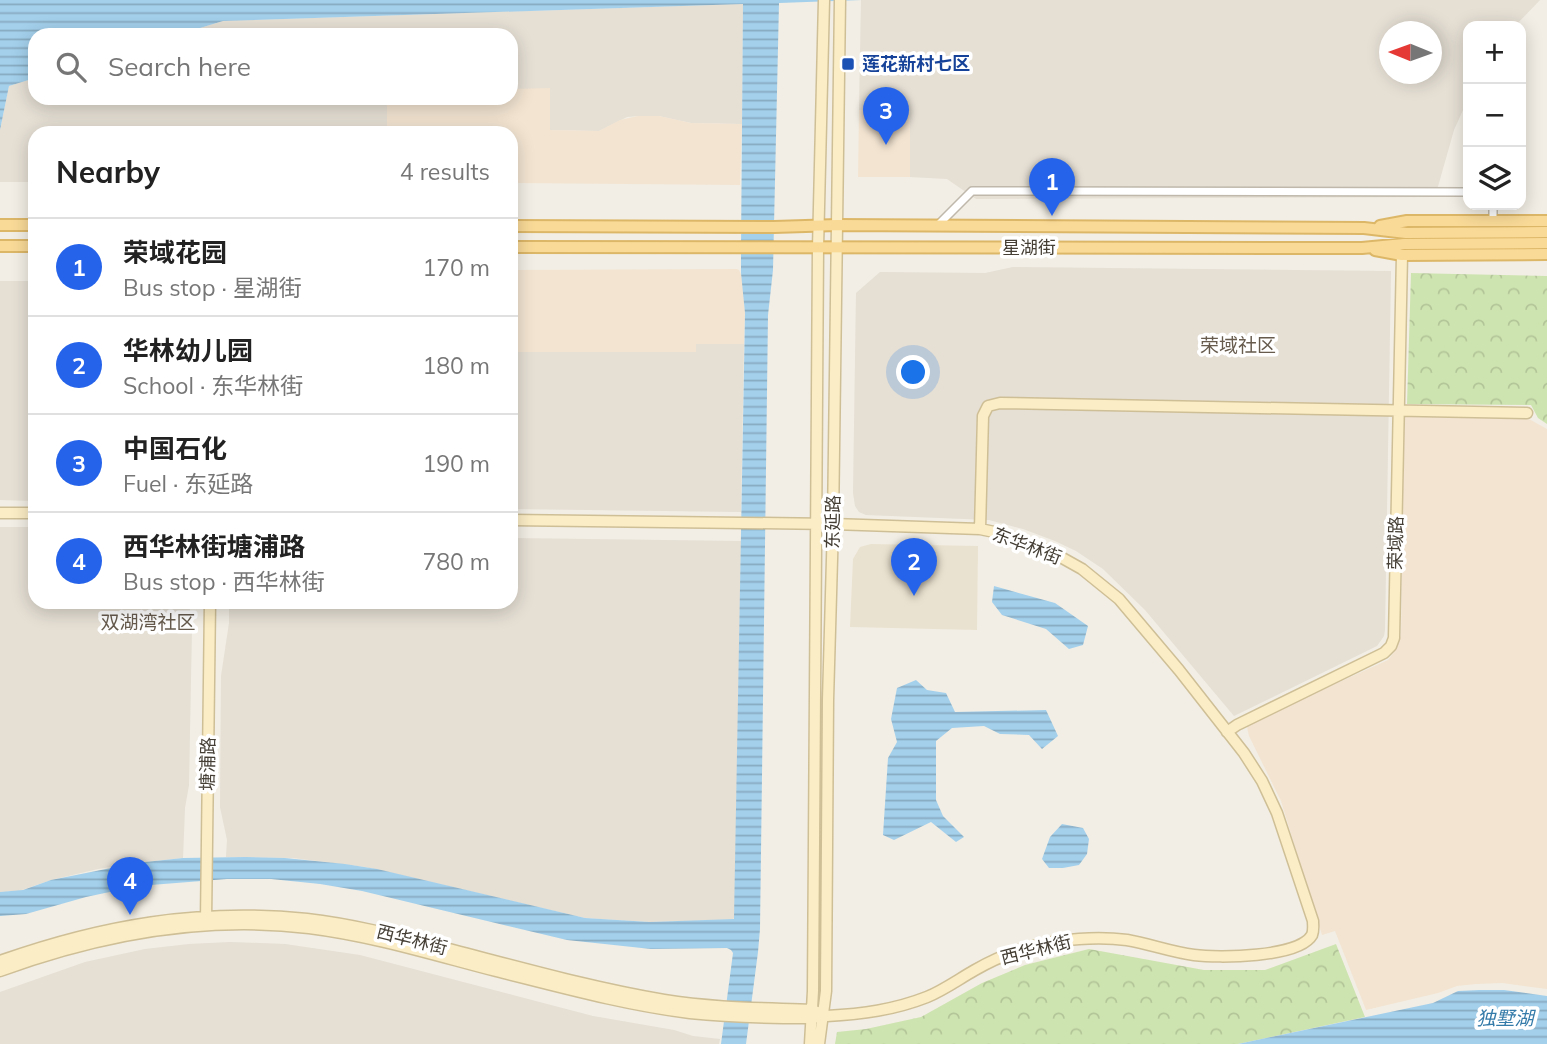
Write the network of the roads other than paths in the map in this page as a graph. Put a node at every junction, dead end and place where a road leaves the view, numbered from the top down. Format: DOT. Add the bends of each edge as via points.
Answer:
graph roads {
  1 [pos="824,2"];
  2 [pos="840,2"];
  3 [pos="1463,192"];
  4 [pos="1493,210"];
  5 [pos="1493,220"];
  6 [pos="1547,221"];
  7 [pos="0,225"];
  8 [pos="28,225"];
  9 [pos="819,225"];
  10 [pos="837,225"];
  11 [pos="938,225"];
  12 [pos="518,226"];
  13 [pos="1364,228"];
  14 [pos="1547,232"];
  15 [pos="1547,243"];
  16 [pos="0,246"];
  17 [pos="28,246"];
  18 [pos="518,247"];
  19 [pos="837,247"];
  20 [pos="818,248"];
  21 [pos="1362,248"];
  22 [pos="1547,254"];
  23 [pos="1402,255"];
  24 [pos="1398,410"];
  25 [pos="1527,413"];
  26 [pos="0,513"];
  27 [pos="28,513"];
  28 [pos="518,520"];
  29 [pos="816,524"];
  30 [pos="833,524"];
  31 [pos="980,529"];
  32 [pos="210,609"];
  33 [pos="1227,732"];
  34 [pos="206,920"];
  35 [pos="1299,946"];
  36 [pos="0,961"];
  37 [pos="0,971"];
  38 [pos="812,1014"];
  39 [pos="823,1016"];
  40 [pos="810,1044"];
  41 [pos="819,1044"];
  1 -- 9 [label="street, 东延路"];
  2 -- 10 [label="street, 东延路"];
  3 -- 11 [label="street" via="972,191"];
  4 -- 5 [label="street"];
  5 -- 6 [label="main road"];
  5 -- 13 [label="main road"];
  7 -- 8 [label="main road"];
  9 -- 10 [label="main road, 星湖街"];
  9 -- 12 [label="main road, 星湖街"];
  9 -- 20 [label="street, 东延路"];
  10 -- 11 [label="main road, 星湖街"];
  10 -- 19 [label="street, 东延路"];
  11 -- 13 [label="main road, 星湖街"];
  13 -- 14 [label="main road, 星湖街" via="1406,233"];
  15 -- 21 [label="main road, 星湖街"];
  16 -- 17 [label="main road"];
  18 -- 20 [label="main road, 星湖街"];
  19 -- 20 [label="main road, 星湖街"];
  19 -- 21 [label="main road, 星湖街"];
  19 -- 30 [label="street, 东延路"];
  20 -- 29 [label="street, 东延路"];
  21 -- 23 [label="main road"];
  22 -- 23 [label="main road"];
  23 -- 24 [label="street, 荣域路"];
  24 -- 25 [label="street"];
  24 -- 31 [label="street" via="988,406 983,416"];
  24 -- 33 [label="street, 荣域路" via="1391,646"];
  26 -- 27 [label="street"];
  28 -- 29 [label="street, 东华林街"];
  29 -- 30 [label="street, 东华林街"];
  29 -- 38 [label="street, 东延路"];
  30 -- 31 [label="street, 东华林街"];
  30 -- 39 [label="street, 东延路"];
  31 -- 33 [label="street, 东华林街" via="1057,555 1103,585 1171,660"];
  32 -- 34 [label="street, 塘浦路"];
  33 -- 35 [label="street, 东华林街" via="1258,773 1277,813 1313,921 1311,935"];
  34 -- 36 [label="street, 西华林街" via="94,932"];
  34 -- 37 [label="street, 西华林街" via="81,944"];
  34 -- 38 [label="street, 西华林街" via="340,932 677,1011"];
  35 -- 39 [label="street, 西华林街" via="1252,956 1203,956 1114,939 1060,941 993,961 906,1004 864,1014"];
  38 -- 39 [label="street, 西华林街"];
  38 -- 40 [label="street, 东延路"];
  39 -- 41 [label="street, 东延路"];
}
